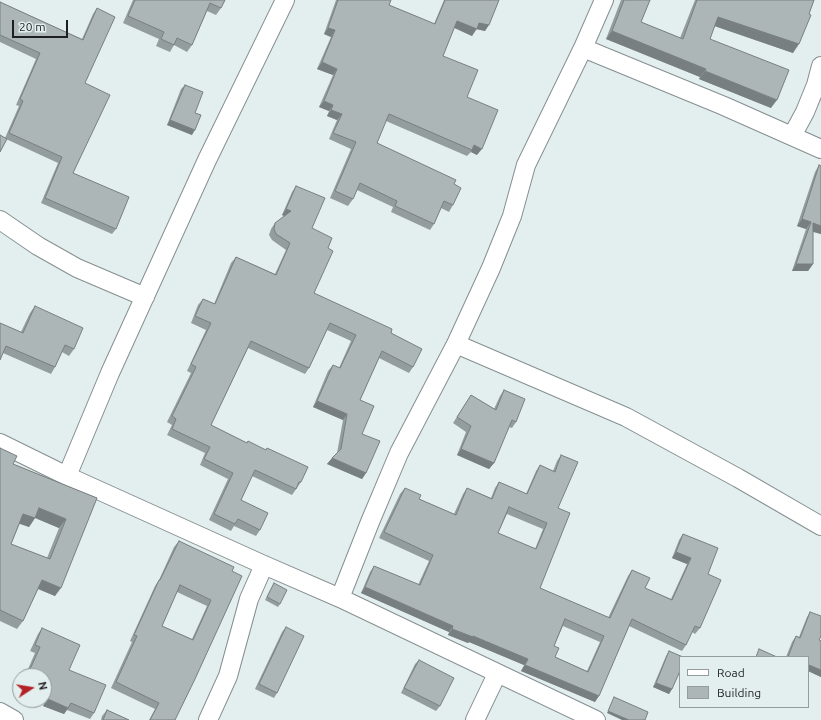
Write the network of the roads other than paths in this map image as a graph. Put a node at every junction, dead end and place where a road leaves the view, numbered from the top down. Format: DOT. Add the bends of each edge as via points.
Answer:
graph roads {
  1 [pos="285,0"];
  2 [pos="604,0"];
  3 [pos="583,48"];
  4 [pos="821,66"];
  5 [pos="792,136"];
  6 [pos="821,149"];
  7 [pos="0,220"];
  8 [pos="145,297"];
  9 [pos="456,344"];
  10 [pos="0,443"];
  11 [pos="67,476"];
  12 [pos="821,526"];
  13 [pos="264,565"];
  14 [pos="340,598"];
  15 [pos="497,674"];
  16 [pos="0,712"];
  17 [pos="14,720"];
  18 [pos="208,720"];
  19 [pos="476,720"];
  20 [pos="596,720"];
  1 -- 8 [label="street" via="207,160"];
  2 -- 3 [label="street"];
  3 -- 5 [label="street"];
  3 -- 9 [label="street" via="526,165 512,216"];
  4 -- 5 [label="street" via="805,112"];
  5 -- 6 [label="street"];
  7 -- 8 [label="street" via="76,268"];
  8 -- 11 [label="street"];
  9 -- 12 [label="street" via="626,417"];
  9 -- 14 [label="street" via="399,453"];
  10 -- 11 [label="street"];
  11 -- 13 [label="street"];
  13 -- 14 [label="street"];
  13 -- 18 [label="street" via="249,599 228,676"];
  14 -- 15 [label="street"];
  15 -- 19 [label="street"];
  15 -- 20 [label="street"];
  16 -- 17 [label="street"];
}
